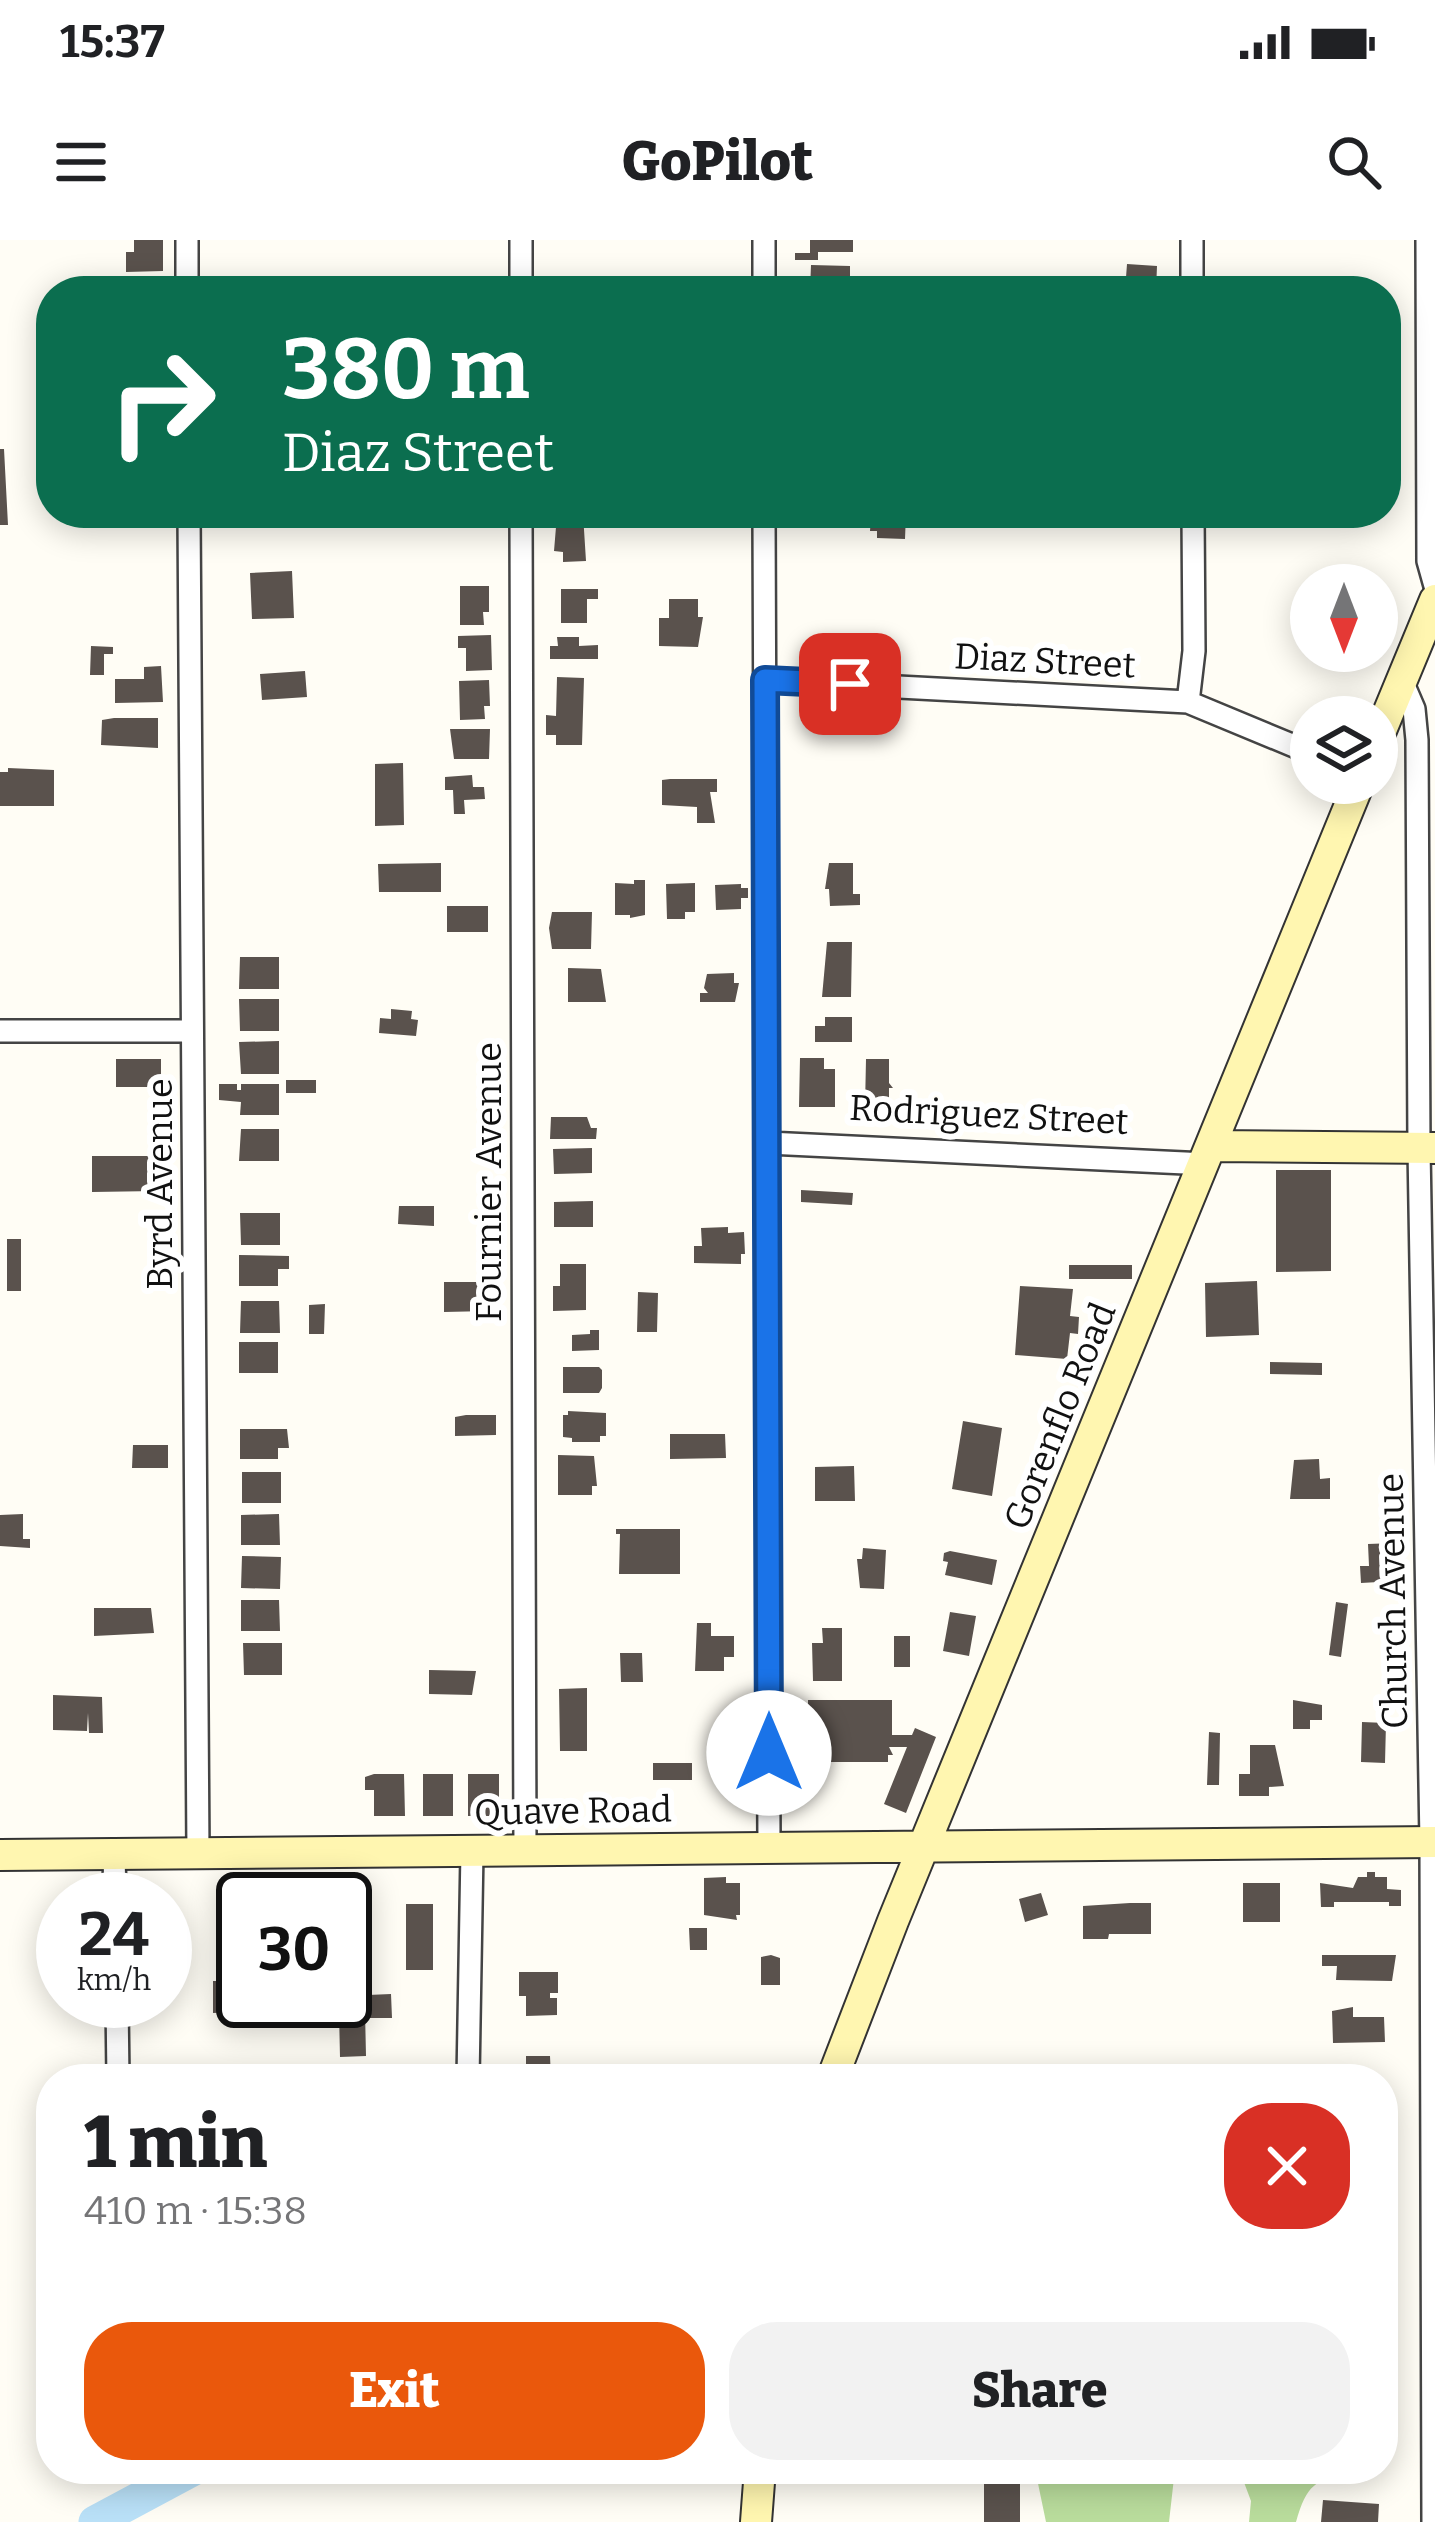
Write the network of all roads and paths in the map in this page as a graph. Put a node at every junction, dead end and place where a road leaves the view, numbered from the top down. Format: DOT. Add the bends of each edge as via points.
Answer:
graph roads {
  1 [pos="187,240"];
  2 [pos="520,240"];
  3 [pos="764,240"];
  4 [pos="1192,240"];
  5 [pos="1427,240"];
  6 [pos="187,276"];
  7 [pos="520,276"];
  8 [pos="764,276"];
  9 [pos="1192,276"];
  10 [pos="189,528"];
  11 [pos="521,528"];
  12 [pos="764,528"];
  13 [pos="1193,528"];
  14 [pos="1435,586"];
  15 [pos="1435,600"];
  16 [pos="765,680"];
  17 [pos="1402,681"];
  18 [pos="1396,696"];
  19 [pos="1188,702"];
  20 [pos="1290,744"];
  21 [pos="1351,804"];
  22 [pos="192,1030"];
  23 [pos="0,1031"];
  24 [pos="768,1143"];
  25 [pos="1427,1148"];
  26 [pos="1209,1155"];
  27 [pos="1433,1842"];
  28 [pos="926,1845"];
  29 [pos="769,1847"];
  30 [pos="472,1851"];
  31 [pos="525,1852"];
  32 [pos="115,1854"];
  33 [pos="198,1854"];
  34 [pos="0,1856"];
  35 [pos="115,1872"];
  36 [pos="118,2028"];
  37 [pos="118,2064"];
  38 [pos="468,2064"];
  39 [pos="838,2064"];
  40 [pos="759,2484"];
  41 [pos="756,2522"];
  42 [pos="1433,2522"];
  1 -- 6 [label="street"];
  2 -- 7 [label="street"];
  3 -- 8 [label="street"];
  4 -- 9 [label="street"];
  5 -- 14 [label="street" via="1427,561"];
  10 -- 22 [label="street, Byrd Avenue"];
  11 -- 31 [label="street, Fournier Avenue"];
  12 -- 16 [label="street"];
  13 -- 19 [label="street"];
  15 -- 17 [label="street"];
  16 -- 19 [label="street, Diaz Street"];
  16 -- 24 [label="street"];
  17 -- 18 [label="street"];
  17 -- 25 [label="street, Church Avenue" via="1417,740"];
  19 -- 20 [label="street, Diaz Street"];
  21 -- 26 [label="street, Gorenflo Road"];
  22 -- 23 [label="street"];
  22 -- 33 [label="street, Byrd Avenue"];
  24 -- 26 [label="street, Rodriguez Street"];
  24 -- 29 [label="street"];
  25 -- 26 [label="street, Rodriguez Street"];
  25 -- 27 [label="street, Church Avenue"];
  26 -- 28 [label="street, Gorenflo Road"];
  27 -- 28 [label="street, Quave Road"];
  27 -- 42 [label="street, Church Avenue"];
  28 -- 29 [label="street, Quave Road"];
  28 -- 39 [label="street, Gorenflo Road"];
  29 -- 31 [label="street, Quave Road"];
  30 -- 31 [label="street, Quave Road"];
  30 -- 33 [label="street, Quave Road"];
  30 -- 38 [label="street"];
  32 -- 33 [label="street, Quave Road"];
  32 -- 34 [label="street, Quave Road"];
  32 -- 35 [label="street"];
  36 -- 37 [label="street"];
  40 -- 41 [label="street"];
}
